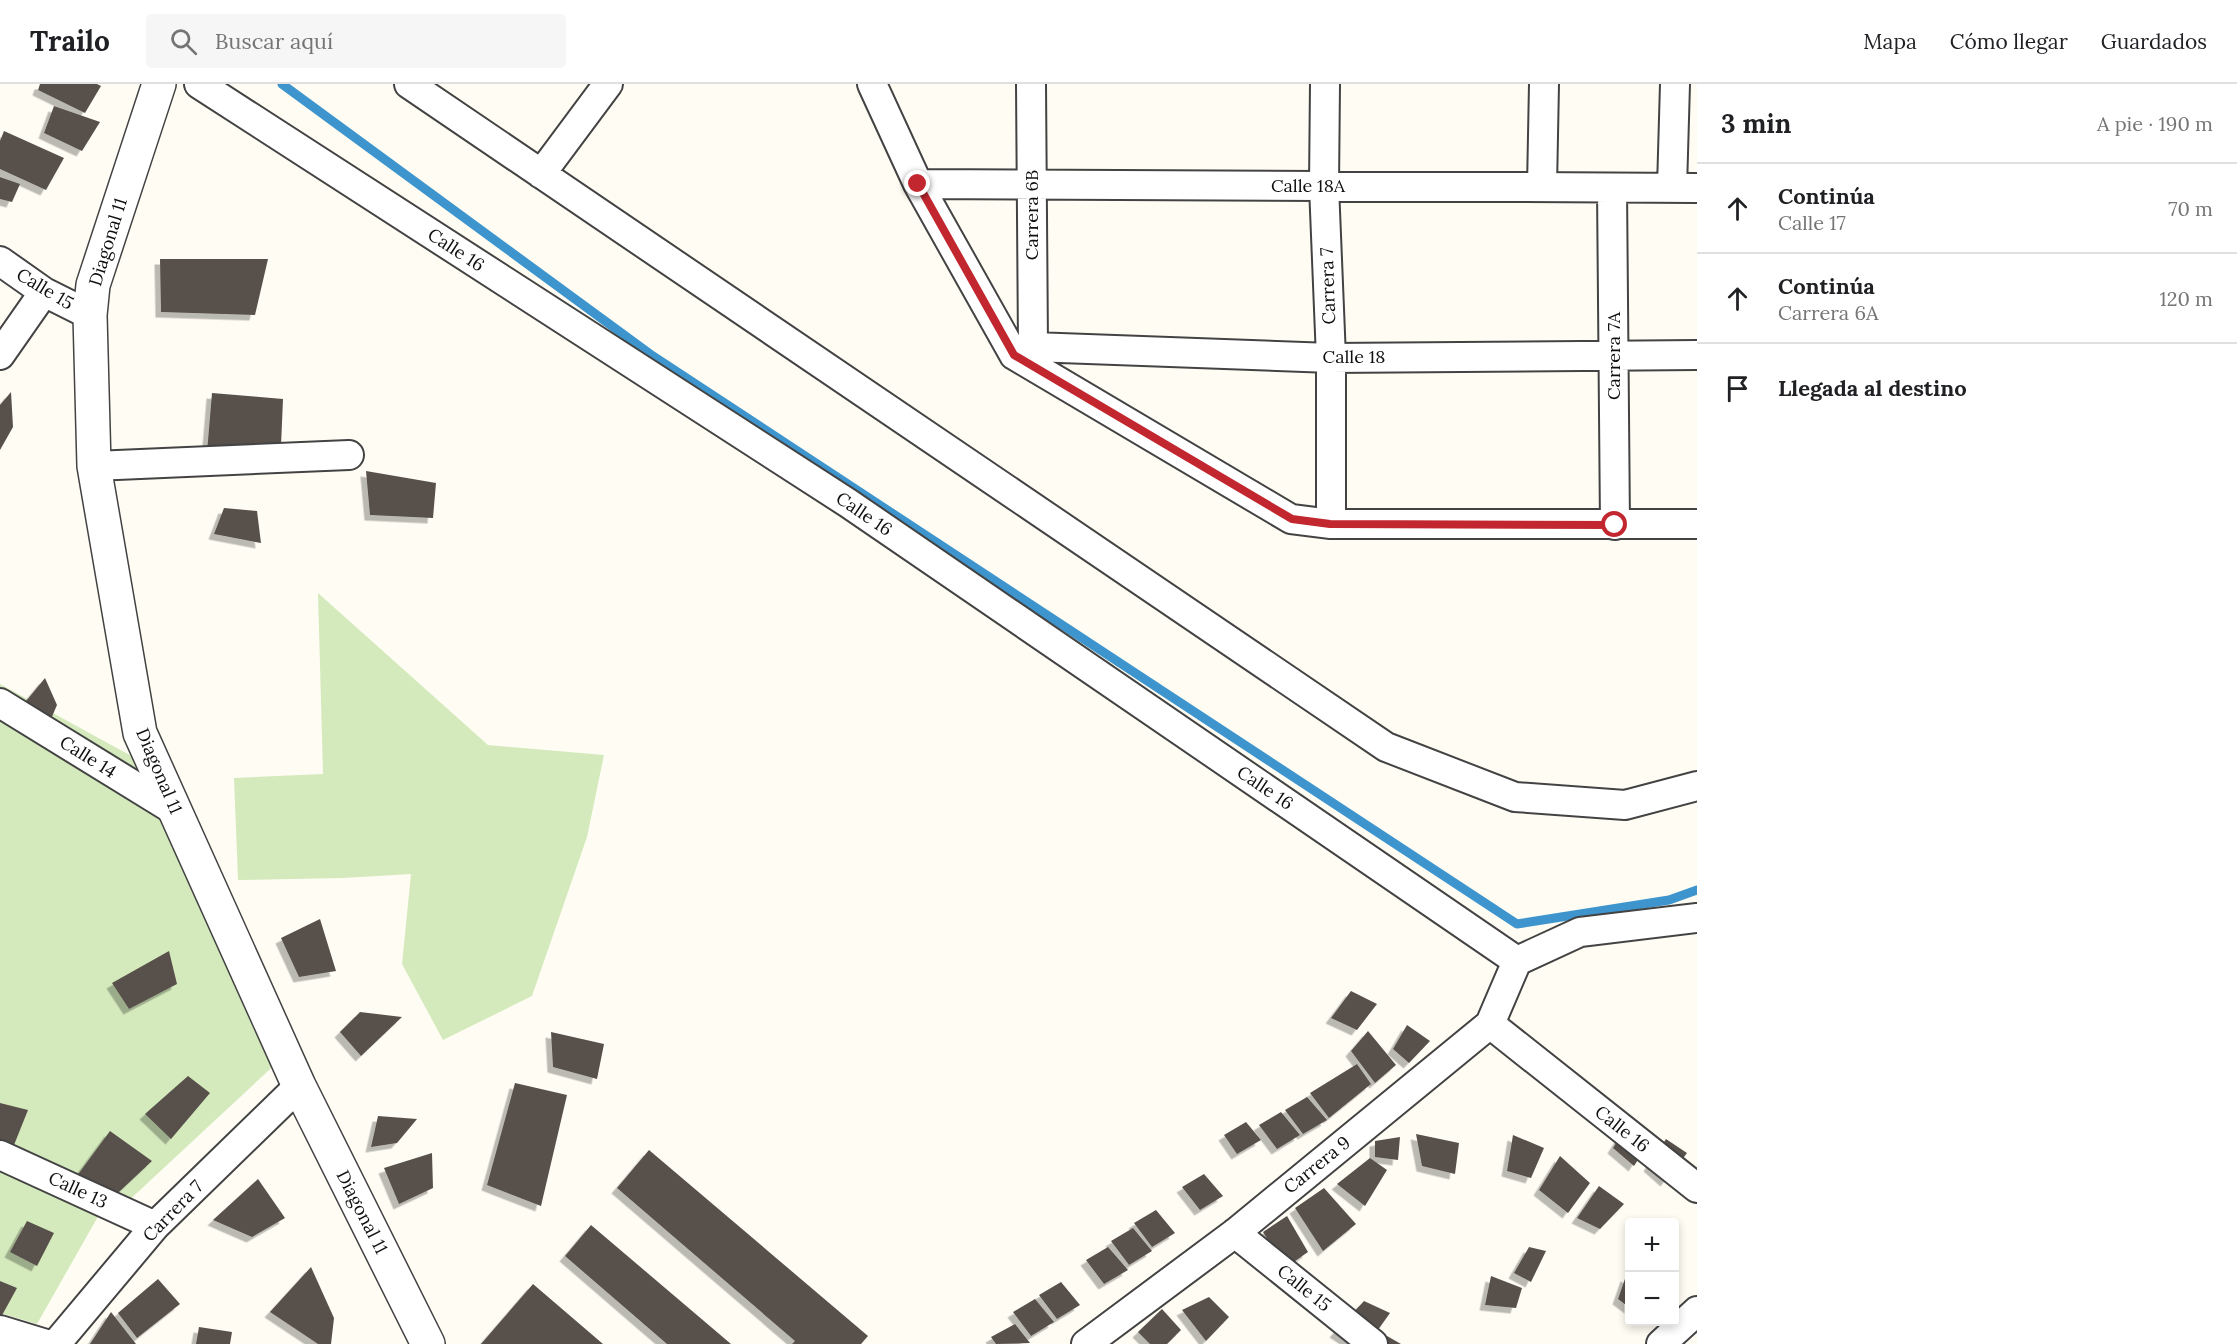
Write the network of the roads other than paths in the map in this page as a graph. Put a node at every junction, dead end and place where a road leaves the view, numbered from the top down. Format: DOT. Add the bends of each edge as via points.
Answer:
graph roads {
  1 [pos="159,84"];
  2 [pos="199,84"];
  3 [pos="409,84"];
  4 [pos="608,84"];
  5 [pos="872,84"];
  6 [pos="1031,84"];
  7 [pos="1325,84"];
  8 [pos="1544,84"];
  9 [pos="1675,84"];
  10 [pos="541,174"];
  11 [pos="918,184"];
  12 [pos="1031,184"];
  13 [pos="1324,186"];
  14 [pos="1542,187"];
  15 [pos="1612,188"];
  16 [pos="1684,188"];
  17 [pos="0,261"];
  18 [pos="44,292"];
  19 [pos="90,315"];
  20 [pos="1023,351"];
  21 [pos="0,354"];
  22 [pos="1614,354"];
  23 [pos="1697,355"];
  24 [pos="1330,358"];
  25 [pos="350,455"];
  26 [pos="94,466"];
  27 [pos="1330,524"];
  28 [pos="1697,524"];
  29 [pos="1615,525"];
  30 [pos="0,703"];
  31 [pos="1697,786"];
  32 [pos="177,812"];
  33 [pos="1697,918"];
  34 [pos="1517,961"];
  35 [pos="1490,1024"];
  36 [pos="299,1086"];
  37 [pos="0,1155"];
  38 [pos="1697,1188"];
  39 [pos="155,1226"];
  40 [pos="1235,1233"];
  41 [pos="1697,1311"];
  42 [pos="0,1330"];
  43 [pos="46,1344"];
  44 [pos="56,1344"];
  45 [pos="428,1344"];
  46 [pos="1086,1344"];
  47 [pos="1373,1344"];
  48 [pos="1661,1344"];
  1 -- 19 [label="street, Diagonal 11" via="93,285"];
  2 -- 34 [label="street, Calle 16" via="848,503"];
  3 -- 10 [label="street"];
  4 -- 10 [label="street"];
  5 -- 11 [label="street"];
  6 -- 12 [label="street, Carrera 6B"];
  7 -- 13 [label="street, Carrera 7"];
  8 -- 14 [label="street"];
  9 -- 16 [label="street"];
  10 -- 31 [label="street" via="1386,747 1515,797 1625,805"];
  11 -- 12 [label="street, Calle 18A"];
  11 -- 20 [label="street"];
  12 -- 13 [label="street, Calle 18A"];
  12 -- 20 [label="street, Carrera 6B"];
  13 -- 14 [label="street, Calle 18A"];
  13 -- 24 [label="street, Carrera 7"];
  14 -- 15 [label="street, Calle 18A"];
  15 -- 16 [label="street, Calle 18A"];
  15 -- 22 [label="street, Carrera 7A"];
  17 -- 18 [label="street, Calle 15"];
  18 -- 19 [label="street, Calle 15"];
  18 -- 21 [label="street"];
  19 -- 26 [label="street, Diagonal 11"];
  20 -- 24 [label="street, Calle 18"];
  20 -- 27 [label="street" via="1292,519"];
  22 -- 23 [label="street, Calle 18"];
  22 -- 24 [label="street, Calle 18"];
  22 -- 29 [label="street, Carrera 7A"];
  24 -- 27 [label="street, Carrera 7"];
  25 -- 26 [label="street"];
  26 -- 32 [label="street, Diagonal 11" via="140,733"];
  27 -- 29 [label="street"];
  28 -- 29 [label="street"];
  30 -- 32 [label="street, Calle 14"];
  32 -- 36 [label="street, Diagonal 11"];
  33 -- 34 [label="street" via="1580,932"];
  34 -- 35 [label="street, Carrera 9"];
  35 -- 38 [label="street, Calle 16"];
  35 -- 40 [label="street, Carrera 9"];
  36 -- 39 [label="street, Carrera 7"];
  36 -- 45 [label="street, Diagonal 11"];
  37 -- 39 [label="street, Calle 13"];
  39 -- 44 [label="street, Carrera 7"];
  40 -- 46 [label="street, Carrera 9"];
  40 -- 47 [label="street, Calle 15"];
  41 -- 48 [label="street"];
  42 -- 43 [label="street"];
}
